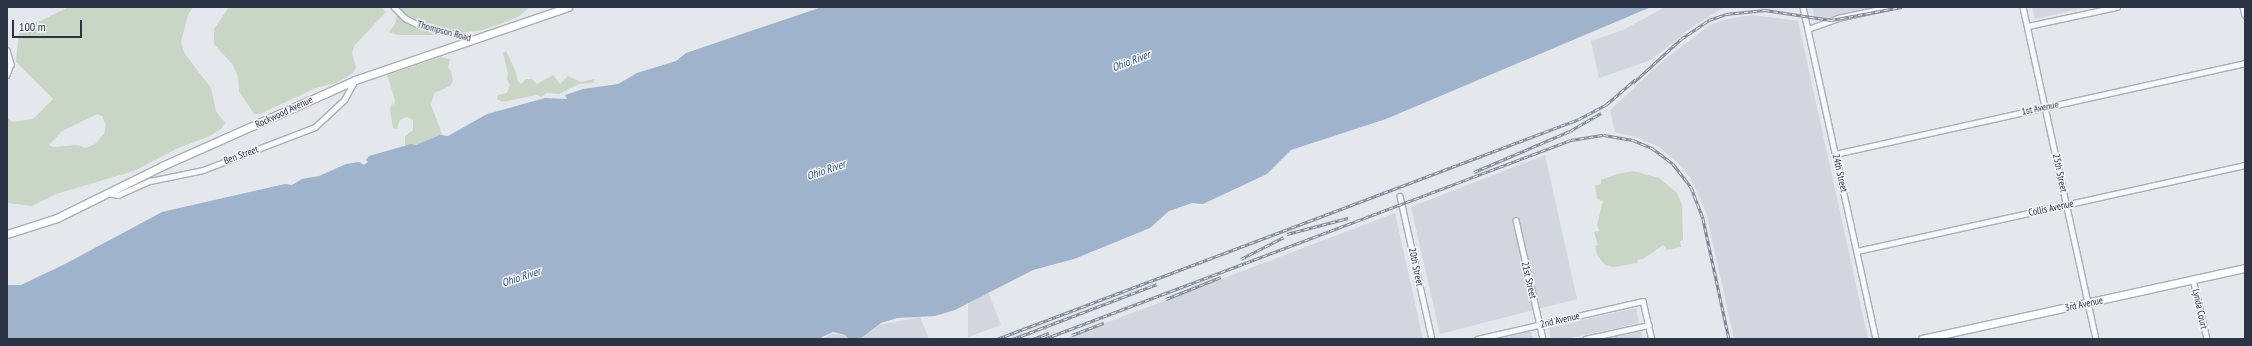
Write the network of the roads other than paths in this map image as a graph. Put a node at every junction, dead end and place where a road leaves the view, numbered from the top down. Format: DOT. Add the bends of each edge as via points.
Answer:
graph roads {
  1 [pos="394,7"];
  2 [pos="568,7"];
  3 [pos="1803,7"];
  4 [pos="1889,7"];
  5 [pos="2023,7"];
  6 [pos="2117,7"];
  7 [pos="2243,7"];
  8 [pos="2245,15"];
  9 [pos="2028,26"];
  10 [pos="1808,29"];
  11 [pos="476,39"];
  12 [pos="7,50"];
  13 [pos="2245,63"];
  14 [pos="7,75"];
  15 [pos="355,80"];
  16 [pos="2045,107"];
  17 [pos="1835,154"];
  18 [pos="2245,165"];
  19 [pos="106,192"];
  20 [pos="1400,196"];
  21 [pos="2067,205"];
  22 [pos="1516,220"];
  23 [pos="7,234"];
  24 [pos="1857,251"];
  25 [pos="2245,268"];
  26 [pos="2193,279"];
  27 [pos="2088,302"];
  28 [pos="1540,324"];
  29 [pos="1648,325"];
  30 [pos="1942,337"];
  31 [pos="1432,339"];
  32 [pos="1477,339"];
  33 [pos="1543,339"];
  34 [pos="1585,339"];
  35 [pos="1652,339"];
  36 [pos="1876,339"];
  37 [pos="1922,339"];
  38 [pos="2096,339"];
  39 [pos="2206,339"];
  1 -- 11 [label="street, Thompson Road" via="405,18 419,26"];
  2 -- 11 [label="main road, Rockwood Avenue"];
  3 -- 10 [label="street, 24th Street"];
  4 -- 10 [label="street" via="1838,18"];
  5 -- 9 [label="street, 25th Street"];
  6 -- 9 [label="street"];
  7 -- 8 [label="street"];
  9 -- 16 [label="street, 25th Street"];
  10 -- 17 [label="street, 24th Street"];
  11 -- 15 [label="main road, Rockwood Avenue"];
  12 -- 14 [label="street" via="11,64"];
  13 -- 16 [label="street, 1st Avenue"];
  15 -- 19 [label="main road, Rockwood Avenue"];
  15 -- 19 [label="street, Ben Street" via="344,100 315,128 203,170 150,181 118,195"];
  16 -- 17 [label="street, 1st Avenue"];
  16 -- 21 [label="street, 25th Street"];
  17 -- 24 [label="street, 24th Street"];
  18 -- 21 [label="street, Collis Avenue"];
  19 -- 23 [label="main road, Rockwood Avenue" via="44,223"];
  20 -- 31 [label="street, 20th Street"];
  21 -- 24 [label="street, Collis Avenue"];
  21 -- 27 [label="street, 25th Street"];
  22 -- 28 [label="street, 21st Street"];
  24 -- 36 [label="street, 24th Street"];
  25 -- 26 [label="main road, 3rd Avenue"];
  26 -- 27 [label="main road, 3rd Avenue"];
  26 -- 39 [label="street, Lynda Court"];
  27 -- 30 [label="main road, 3rd Avenue"];
  27 -- 38 [label="street, 25th Street"];
  28 -- 29 [label="street, 2nd Avenue" via="1643,301"];
  28 -- 32 [label="street, 2nd Avenue"];
  28 -- 33 [label="street, 21st Street"];
  29 -- 34 [label="street"];
  29 -- 35 [label="street"];
  30 -- 37 [label="main road, 3rd Avenue"];
}
